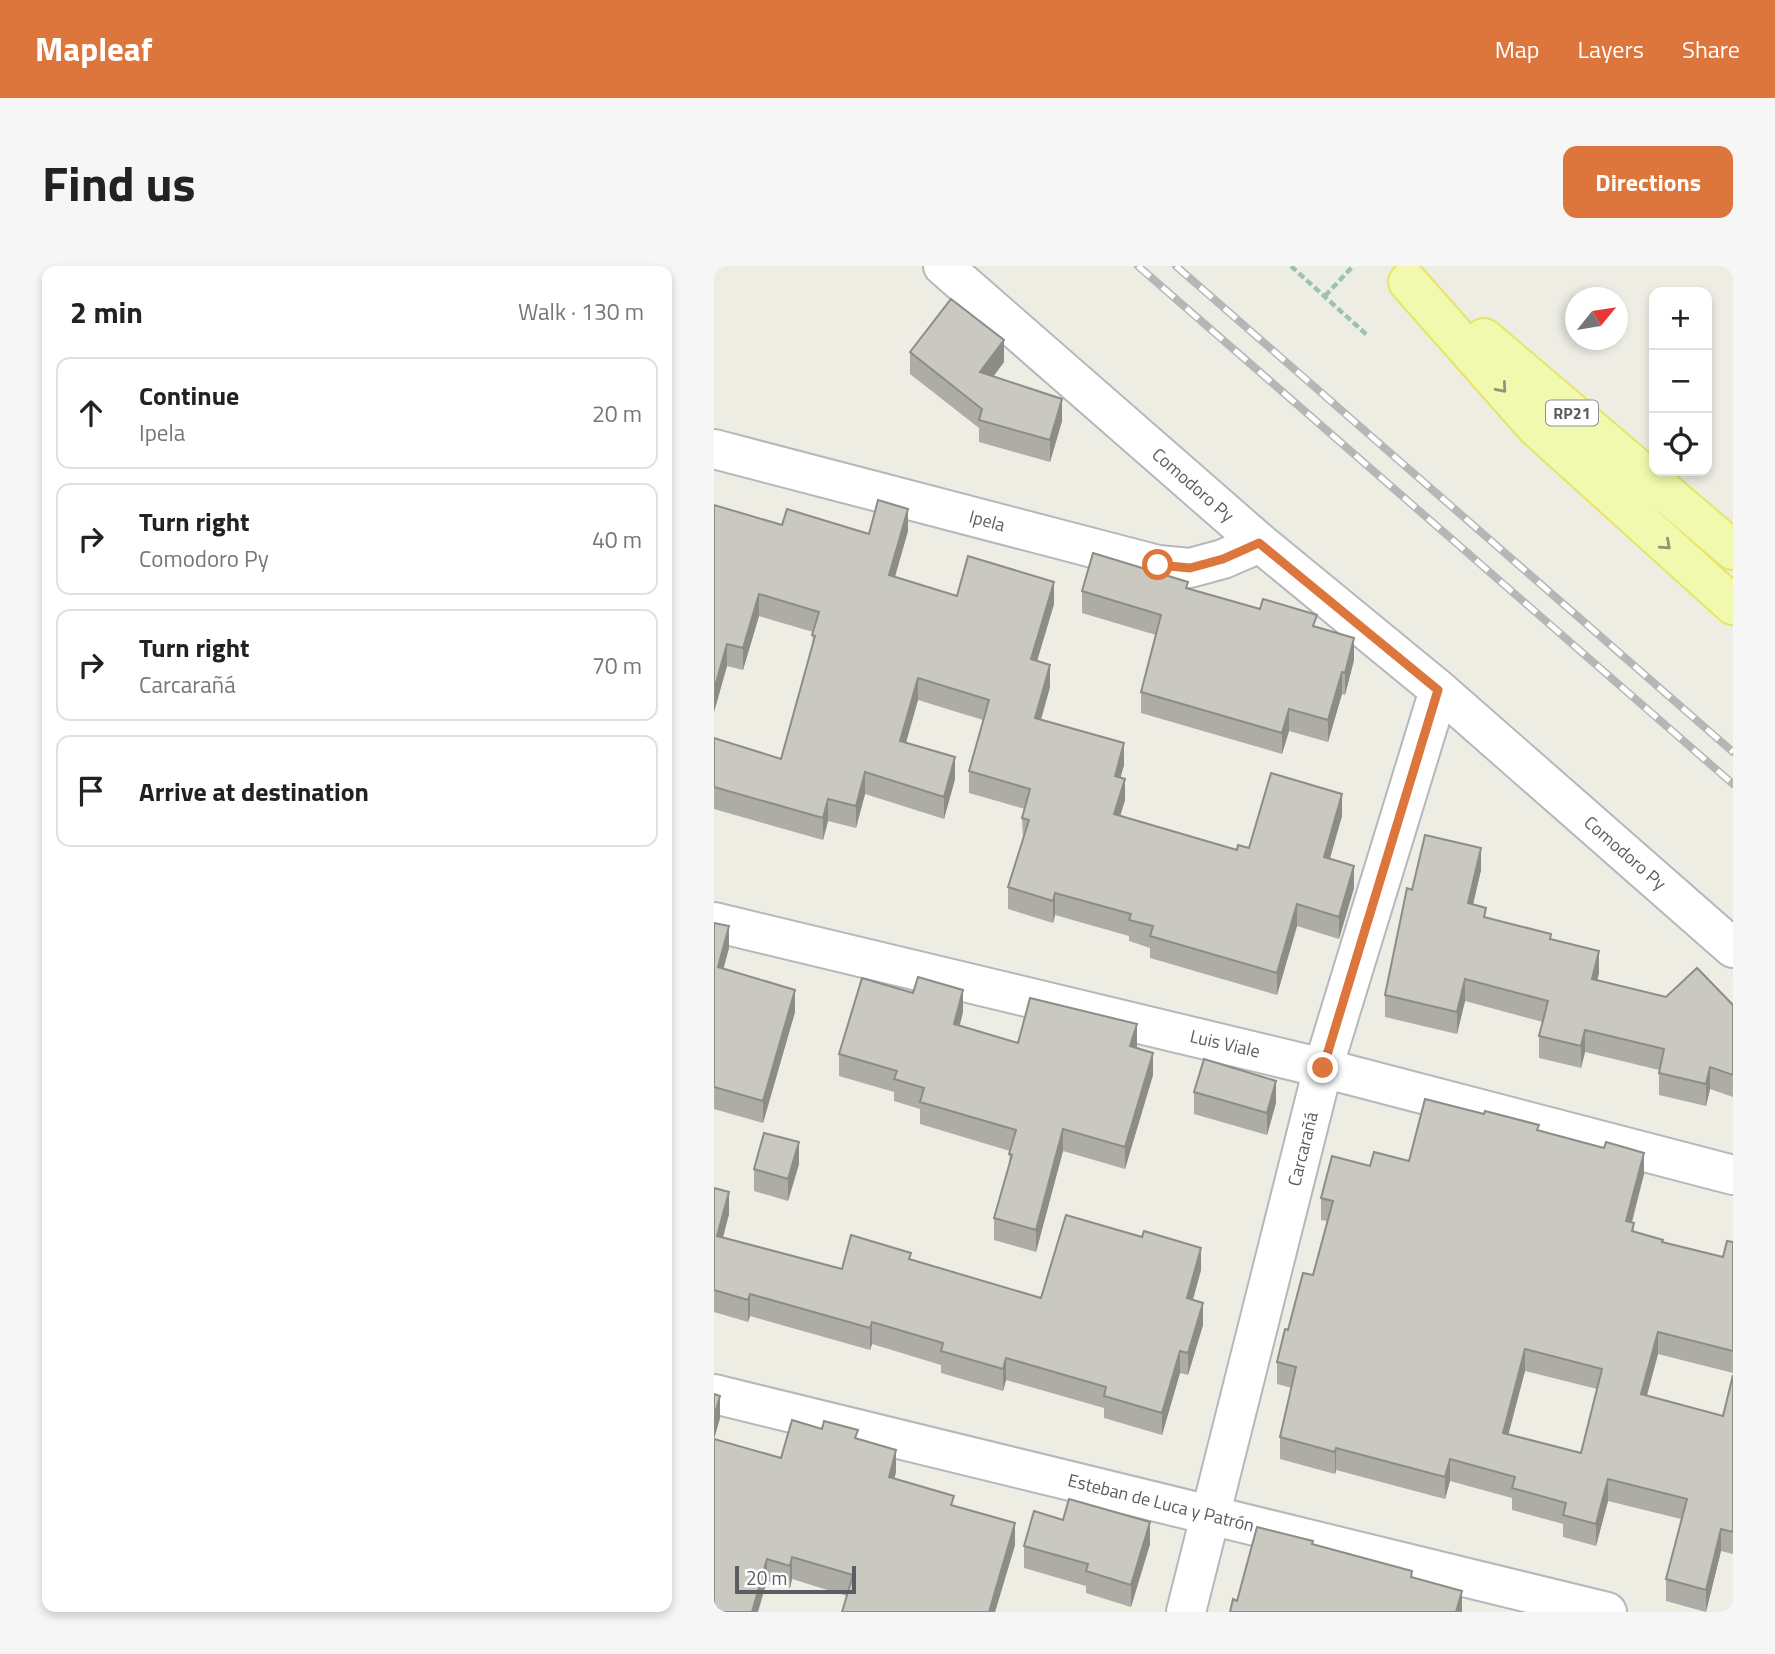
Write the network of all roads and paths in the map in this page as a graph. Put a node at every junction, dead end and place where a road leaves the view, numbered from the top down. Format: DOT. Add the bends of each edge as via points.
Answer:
graph roads {
  1 [pos="943,266"];
  2 [pos="1292,266"];
  3 [pos="1353,266"];
  4 [pos="1407,271"];
  5 [pos="1325,296"];
  6 [pos="1367,335"];
  7 [pos="714,449"];
  8 [pos="1259,543"];
  9 [pos="1733,550"];
  10 [pos="1733,605"];
  11 [pos="1438,690"];
  12 [pos="714,922"];
  13 [pos="1733,948"];
  14 [pos="1323,1068"];
  15 [pos="1733,1175"];
  16 [pos="714,1394"];
  17 [pos="1210,1515"];
  18 [pos="1186,1612"];
  19 [pos="1607,1612"];
  1 -- 8 [label="street, Comodoro Py"];
  2 -- 5 [label="path"];
  3 -- 5 [label="path"];
  4 -- 9 [label="main road, RP21"];
  4 -- 10 [label="main road, one-way" via="1536,427"];
  5 -- 6 [label="path"];
  7 -- 8 [label="street, Ipela" via="1158,565 1190,568"];
  8 -- 11 [label="street, Comodoro Py"];
  11 -- 13 [label="street, Comodoro Py"];
  11 -- 14 [label="street, Carcarañá"];
  12 -- 14 [label="street, Luis Viale"];
  14 -- 15 [label="street, Luis Viale"];
  14 -- 17 [label="street, Carcarañá"];
  16 -- 17 [label="street, Esteban de Luca y Patrón"];
  17 -- 18 [label="street, Carcarañá"];
  17 -- 19 [label="street, Esteban de Luca y Patrón"];
}
